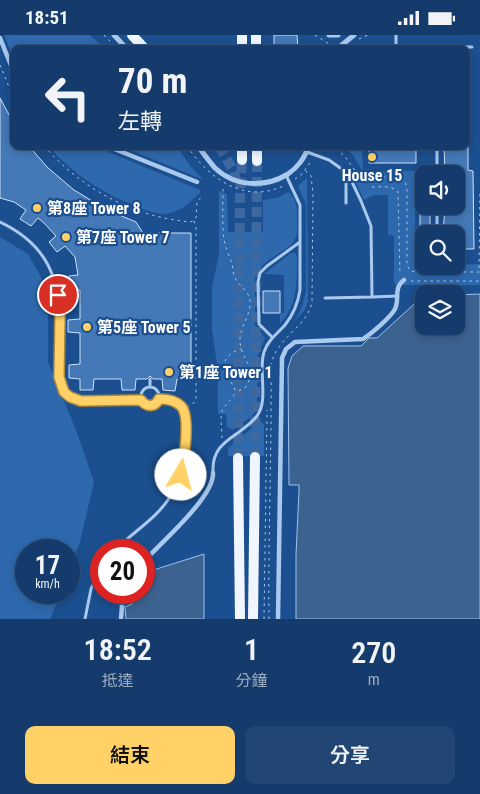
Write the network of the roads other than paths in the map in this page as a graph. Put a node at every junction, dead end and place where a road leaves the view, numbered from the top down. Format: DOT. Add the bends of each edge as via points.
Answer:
graph roads {
  1 [pos="114,35"];
  2 [pos="132,35"];
  3 [pos="329,35"];
  4 [pos="338,35"];
  5 [pos="354,35"];
  6 [pos="0,39"];
  7 [pos="123,45"];
  8 [pos="141,45"];
  9 [pos="342,45"];
  10 [pos="10,63"];
  11 [pos="117,150"];
  12 [pos="201,150"];
  13 [pos="242,150"];
  14 [pos="257,150"];
  15 [pos="306,150"];
  16 [pos="308,150"];
  17 [pos="436,150"];
  18 [pos="242,160"];
  19 [pos="257,161"];
  20 [pos="437,165"];
  21 [pos="346,173"];
  22 [pos="286,175"];
  23 [pos="197,183"];
  24 [pos="346,203"];
  25 [pos="0,222"];
  26 [pos="300,242"];
  27 [pos="404,280"];
  28 [pos="372,297"];
  29 [pos="397,297"];
  30 [pos="325,298"];
  31 [pos="272,337"];
  32 [pos="150,379"];
  33 [pos="150,387"];
  34 [pos="159,399"];
  35 [pos="141,400"];
  36 [pos="256,457"];
  37 [pos="238,458"];
  38 [pos="214,473"];
  39 [pos="127,539"];
  40 [pos="155,550"];
  41 [pos="90,594"];
  42 [pos="122,604"];
  43 [pos="85,619"];
  44 [pos="121,619"];
  45 [pos="240,619"];
  46 [pos="253,619"];
  47 [pos="278,619"];
  1 -- 7 [label="street"];
  2 -- 8 [label="main road"];
  3 -- 4 [label="street"];
  5 -- 9 [label="street"];
  6 -- 10 [label="street"];
  11 -- 23 [label="street"];
  12 -- 22 [label="street" via="216,169 240,182 272,183"];
  13 -- 18 [label="main road"];
  14 -- 19 [label="main road"];
  15 -- 22 [label="street" via="297,166"];
  16 -- 21 [label="lane"];
  17 -- 20 [label="lane"];
  21 -- 24 [label="lane"];
  21 -- 28 [label="lane" via="371,226"];
  22 -- 26 [label="lane" via="300,205"];
  25 -- 35 [label="lane" via="36,247 53,274 59,304 59,377 64,392 81,401"];
  26 -- 31 [label="lane" via="299,298 289,319"];
  26 -- 31 [label="lane" via="263,269 259,277 259,324"];
  27 -- 29 [label="street" via="398,287"];
  28 -- 29 [label="lane"];
  28 -- 30 [label="lane"];
  29 -- 47 [label="street" via="394,311 362,340 301,341 286,349 281,364"];
  31 -- 38 [label="lane" via="263,354 259,412 222,445 215,455"];
  32 -- 33 [label="lane"];
  33 -- 34 [label="lane" via="157,390"];
  33 -- 35 [label="lane" via="142,391"];
  34 -- 35 [label="lane" via="151,406"];
  34 -- 39 [label="lane" via="175,402 184,412 183,468 176,487 160,510"];
  36 -- 46 [label="main road"];
  37 -- 45 [label="main road"];
  38 -- 40 [label="street" via="212,485 191,513"];
  41 -- 43 [label="lane"];
  42 -- 44 [label="street"];
}
